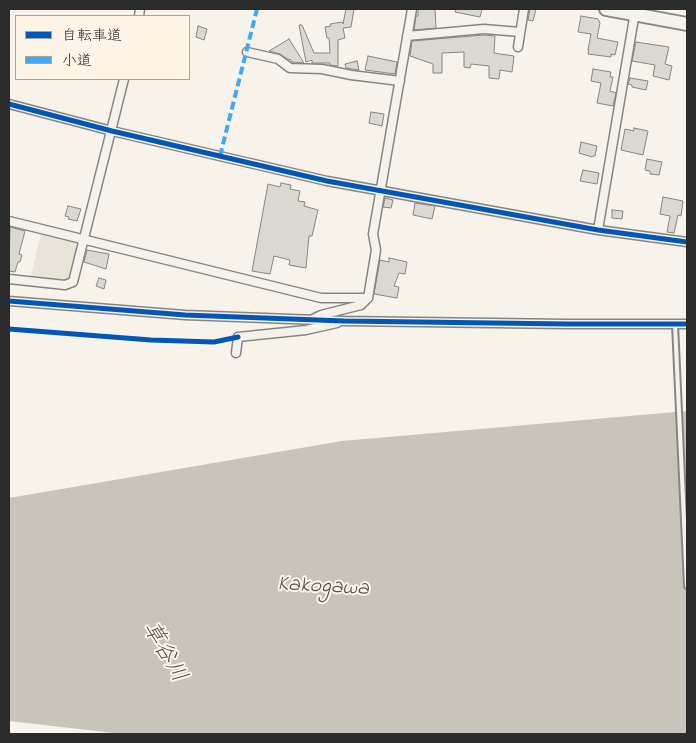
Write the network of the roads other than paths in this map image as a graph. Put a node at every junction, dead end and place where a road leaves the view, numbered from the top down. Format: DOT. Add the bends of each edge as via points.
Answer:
graph roads {
  1 [pos="412,9"];
  2 [pos="524,9"];
  3 [pos="606,9"];
  4 [pos="635,12"];
  5 [pos="687,24"];
  6 [pos="520,32"];
  7 [pos="408,36"];
  8 [pos="518,47"];
  9 [pos="247,52"];
  10 [pos="124,80"];
  11 [pos="400,81"];
  12 [pos="9,104"];
  13 [pos="112,131"];
  14 [pos="380,190"];
  15 [pos="9,221"];
  16 [pos="598,230"];
  17 [pos="85,239"];
  18 [pos="687,242"];
  19 [pos="9,279"];
  20 [pos="368,298"];
  21 [pos="9,301"];
  22 [pos="311,320"];
  23 [pos="344,321"];
  24 [pos="675,324"];
  25 [pos="687,324"];
  26 [pos="236,353"];
  27 [pos="687,586"];
  1 -- 7 [label="street"];
  2 -- 6 [label="street"];
  3 -- 4 [label="main road"];
  4 -- 5 [label="main road"];
  4 -- 16 [label="street"];
  6 -- 7 [label="street" via="484,29"];
  6 -- 8 [label="street"];
  7 -- 11 [label="street"];
  9 -- 11 [label="street" via="278,59 290,68 322,68"];
  10 -- 13 [label="street"];
  11 -- 14 [label="street"];
  12 -- 13 [label="street"];
  13 -- 14 [label="street" via="327,181"];
  13 -- 17 [label="street"];
  14 -- 16 [label="street"];
  14 -- 20 [label="street" via="374,234 376,250"];
  15 -- 17 [label="street"];
  16 -- 18 [label="street"];
  17 -- 19 [label="street" via="71,284"];
  17 -- 20 [label="street" via="321,298"];
  20 -- 22 [label="street" via="361,305"];
  21 -- 22 [label="street" via="185,315"];
  22 -- 23 [label="street"];
  23 -- 24 [label="street"];
  23 -- 26 [label="street" via="306,330 238,337"];
  24 -- 25 [label="street"];
  24 -- 27 [label="lane"];
}
